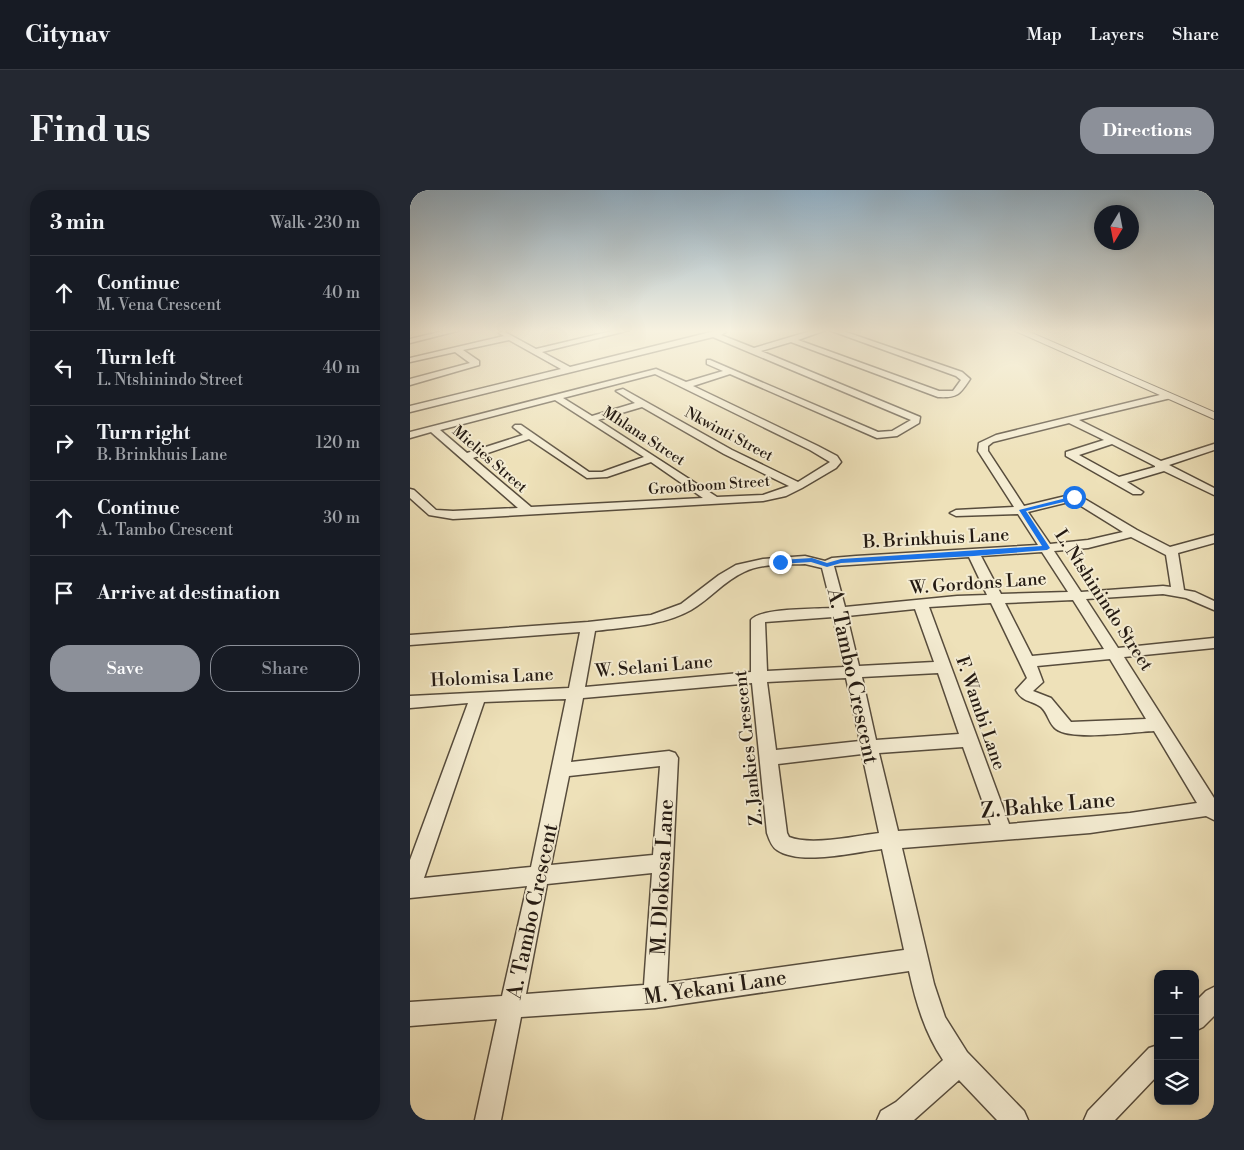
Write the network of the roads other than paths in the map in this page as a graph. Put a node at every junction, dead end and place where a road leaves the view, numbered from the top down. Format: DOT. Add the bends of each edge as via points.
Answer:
graph roads {
  1 [pos="444,373"];
  2 [pos="556,373"];
  3 [pos="647,373"];
  4 [pos="661,373"];
  5 [pos="722,373"];
  6 [pos="736,373"];
  7 [pos="808,373"];
  8 [pos="884,373"];
  9 [pos="957,373"];
  10 [pos="1115,373"];
  11 [pos="410,382"];
  12 [pos="686,385"];
  13 [pos="620,391"];
  14 [pos="475,393"];
  15 [pos="1168,396"];
  16 [pos="556,397"];
  17 [pos="642,404"];
  18 [pos="410,409"];
  19 [pos="499,412"];
  20 [pos="1214,416"];
  21 [pos="591,419"];
  22 [pos="1070,419"];
  23 [pos="518,427"];
  24 [pos="433,429"];
  25 [pos="410,435"];
  26 [pos="529,436"];
  27 [pos="1112,441"];
  28 [pos="1214,447"];
  29 [pos="465,457"];
  30 [pos="652,458"];
  31 [pos="1161,466"];
  32 [pos="1118,481"];
  33 [pos="798,486"];
  34 [pos="410,492"];
  35 [pos="1137,492"];
  36 [pos="1214,492"];
  37 [pos="715,501"];
  38 [pos="1022,510"];
  39 [pos="528,511"];
  40 [pos="956,512"];
  41 [pos="1133,533"];
  42 [pos="1214,539"];
  43 [pos="1047,548"];
  44 [pos="974,554"];
  45 [pos="1172,554"];
  46 [pos="827,565"];
  47 [pos="1178,592"];
  48 [pos="1077,596"];
  49 [pos="997,599"];
  50 [pos="921,605"];
  51 [pos="1214,606"];
  52 [pos="840,612"];
  53 [pos="588,628"];
  54 [pos="410,640"];
  55 [pos="1214,643"];
  56 [pos="1115,654"];
  57 [pos="1027,662"];
  58 [pos="944,667"];
  59 [pos="854,673"];
  60 [pos="759,678"];
  61 [pos="576,693"];
  62 [pos="478,697"];
  63 [pos="410,702"];
  64 [pos="1159,724"];
  65 [pos="970,740"];
  66 [pos="868,747"];
  67 [pos="768,758"];
  68 [pos="562,770"];
  69 [pos="1212,810"];
  70 [pos="1003,833"];
  71 [pos="890,840"];
  72 [pos="664,863"];
  73 [pos="539,874"];
  74 [pos="410,888"];
  75 [pos="917,959"];
  76 [pos="655,996"];
  77 [pos="1214,999"];
  78 [pos="512,1008"];
  79 [pos="410,1014"];
  80 [pos="1198,1015"];
  81 [pos="1155,1060"];
  82 [pos="960,1062"];
  83 [pos="488,1120"];
  84 [pos="890,1120"];
  85 [pos="1015,1120"];
  86 [pos="1097,1120"];
  1 -- 11 [label="street"];
  2 -- 14 [label="street"];
  3 -- 16 [label="street"];
  4 -- 12 [label="street, Grootboom Street"];
  5 -- 12 [label="street"];
  6 -- 7 [label="street" via="877,435 894,434 916,421 915,417"];
  8 -- 9 [label="street" via="941,394 956,393 966,379"];
  10 -- 15 [label="street"];
  12 -- 33 [label="street, Grootboom Street" via="836,460 832,466"];
  13 -- 17 [label="street, Nkwinti Street"];
  14 -- 18 [label="street"];
  14 -- 19 [label="street"];
  15 -- 20 [label="street"];
  15 -- 22 [label="street, L. Ntshinindo Street"];
  16 -- 19 [label="street"];
  16 -- 21 [label="street, Mhlana Street"];
  17 -- 21 [label="street"];
  17 -- 33 [label="street, Nkwinti Street"];
  19 -- 24 [label="street"];
  21 -- 30 [label="street, Mhlana Street"];
  22 -- 27 [label="street"];
  22 -- 38 [label="street, L. Ntshinindo Street" via="999,437 983,445 983,451"];
  23 -- 26 [label="street"];
  24 -- 25 [label="street"];
  24 -- 29 [label="street, Mielies Street"];
  26 -- 29 [label="street"];
  26 -- 30 [label="street" via="587,475 603,475"];
  27 -- 31 [label="street"];
  27 -- 32 [label="street" via="1070,454"];
  28 -- 31 [label="street"];
  29 -- 39 [label="street, Mielies Street"];
  30 -- 37 [label="street, Mhlana Street"];
  31 -- 32 [label="street"];
  31 -- 36 [label="street"];
  32 -- 35 [label="street"];
  33 -- 37 [label="street, Grootboom Street" via="776,496"];
  34 -- 39 [label="street, Grootboom Street" via="428,511 437,514"];
  37 -- 39 [label="street, Grootboom Street"];
  38 -- 40 [label="street"];
  38 -- 41 [label="street" via="1074,497"];
  38 -- 43 [label="street, L. Ntshinindo Street"];
  41 -- 43 [label="street, B. Brinkhuis Lane" via="1088,544"];
  41 -- 45 [label="street"];
  42 -- 45 [label="street" via="1179,548"];
  43 -- 44 [label="street, B. Brinkhuis Lane"];
  43 -- 48 [label="street, L. Ntshinindo Street"];
  44 -- 46 [label="street, B. Brinkhuis Lane" via="841,561"];
  44 -- 49 [label="street"];
  45 -- 47 [label="street"];
  46 -- 52 [label="street, A. Tambo Crescent"];
  46 -- 53 [label="street, A. Tambo Crescent" via="805,560 741,568 673,613"];
  47 -- 48 [label="street, W. Gordons Lane" via="1163,590"];
  47 -- 51 [label="street, W. Gordons Lane"];
  48 -- 49 [label="street, W. Gordons Lane"];
  48 -- 56 [label="street, L. Ntshinindo Street"];
  49 -- 50 [label="street, W. Gordons Lane"];
  49 -- 57 [label="street"];
  50 -- 52 [label="street, W. Gordons Lane"];
  50 -- 58 [label="street, F. Wambi Lane"];
  52 -- 59 [label="street, A. Tambo Crescent"];
  52 -- 60 [label="street, Z. Jankies Crescent" via="760,618 757,629"];
  53 -- 54 [label="street"];
  53 -- 61 [label="street, A. Tambo Crescent"];
  55 -- 56 [label="street"];
  56 -- 57 [label="street"];
  56 -- 64 [label="street, L. Ntshinindo Street"];
  57 -- 64 [label="street" via="1036,681 1024,692 1045,702 1063,727"];
  58 -- 59 [label="street, W. Selani Lane"];
  58 -- 65 [label="street, F. Wambi Lane"];
  59 -- 60 [label="street, W. Selani Lane"];
  59 -- 66 [label="street, A. Tambo Crescent"];
  60 -- 61 [label="street, W. Selani Lane"];
  60 -- 67 [label="street, Z. Jankies Crescent"];
  61 -- 62 [label="street, Holomisa Lane"];
  61 -- 68 [label="street, A. Tambo Crescent"];
  62 -- 63 [label="street, Holomisa Lane"];
  62 -- 74 [label="street"];
  64 -- 69 [label="street, L. Ntshinindo Street"];
  65 -- 66 [label="street"];
  65 -- 70 [label="street, F. Wambi Lane"];
  66 -- 67 [label="street"];
  66 -- 71 [label="street, A. Tambo Crescent"];
  67 -- 71 [label="street, Z. Jankies Crescent" via="780,842 816,848"];
  68 -- 72 [label="street, M. Dlokosa Lane" via="669,758"];
  68 -- 73 [label="street, A. Tambo Crescent"];
  69 -- 70 [label="street, Z. Bahke Lane" via="1095,826"];
  70 -- 71 [label="street, Z. Bahke Lane"];
  71 -- 75 [label="street, A. Tambo Crescent"];
  72 -- 73 [label="street"];
  72 -- 76 [label="street, M. Dlokosa Lane"];
  73 -- 74 [label="street"];
  73 -- 78 [label="street, A. Tambo Crescent"];
  75 -- 76 [label="street, M. Yekani Lane"];
  75 -- 82 [label="street, A. Tambo Crescent" via="931,1011 942,1037"];
  76 -- 78 [label="street, M. Yekani Lane"];
  77 -- 80 [label="street"];
  78 -- 79 [label="street, M. Yekani Lane"];
  78 -- 83 [label="street, A. Tambo Crescent"];
  81 -- 86 [label="street"];
  82 -- 84 [label="street" via="905,1111"];
  82 -- 85 [label="street, A. Tambo Crescent"];
}
